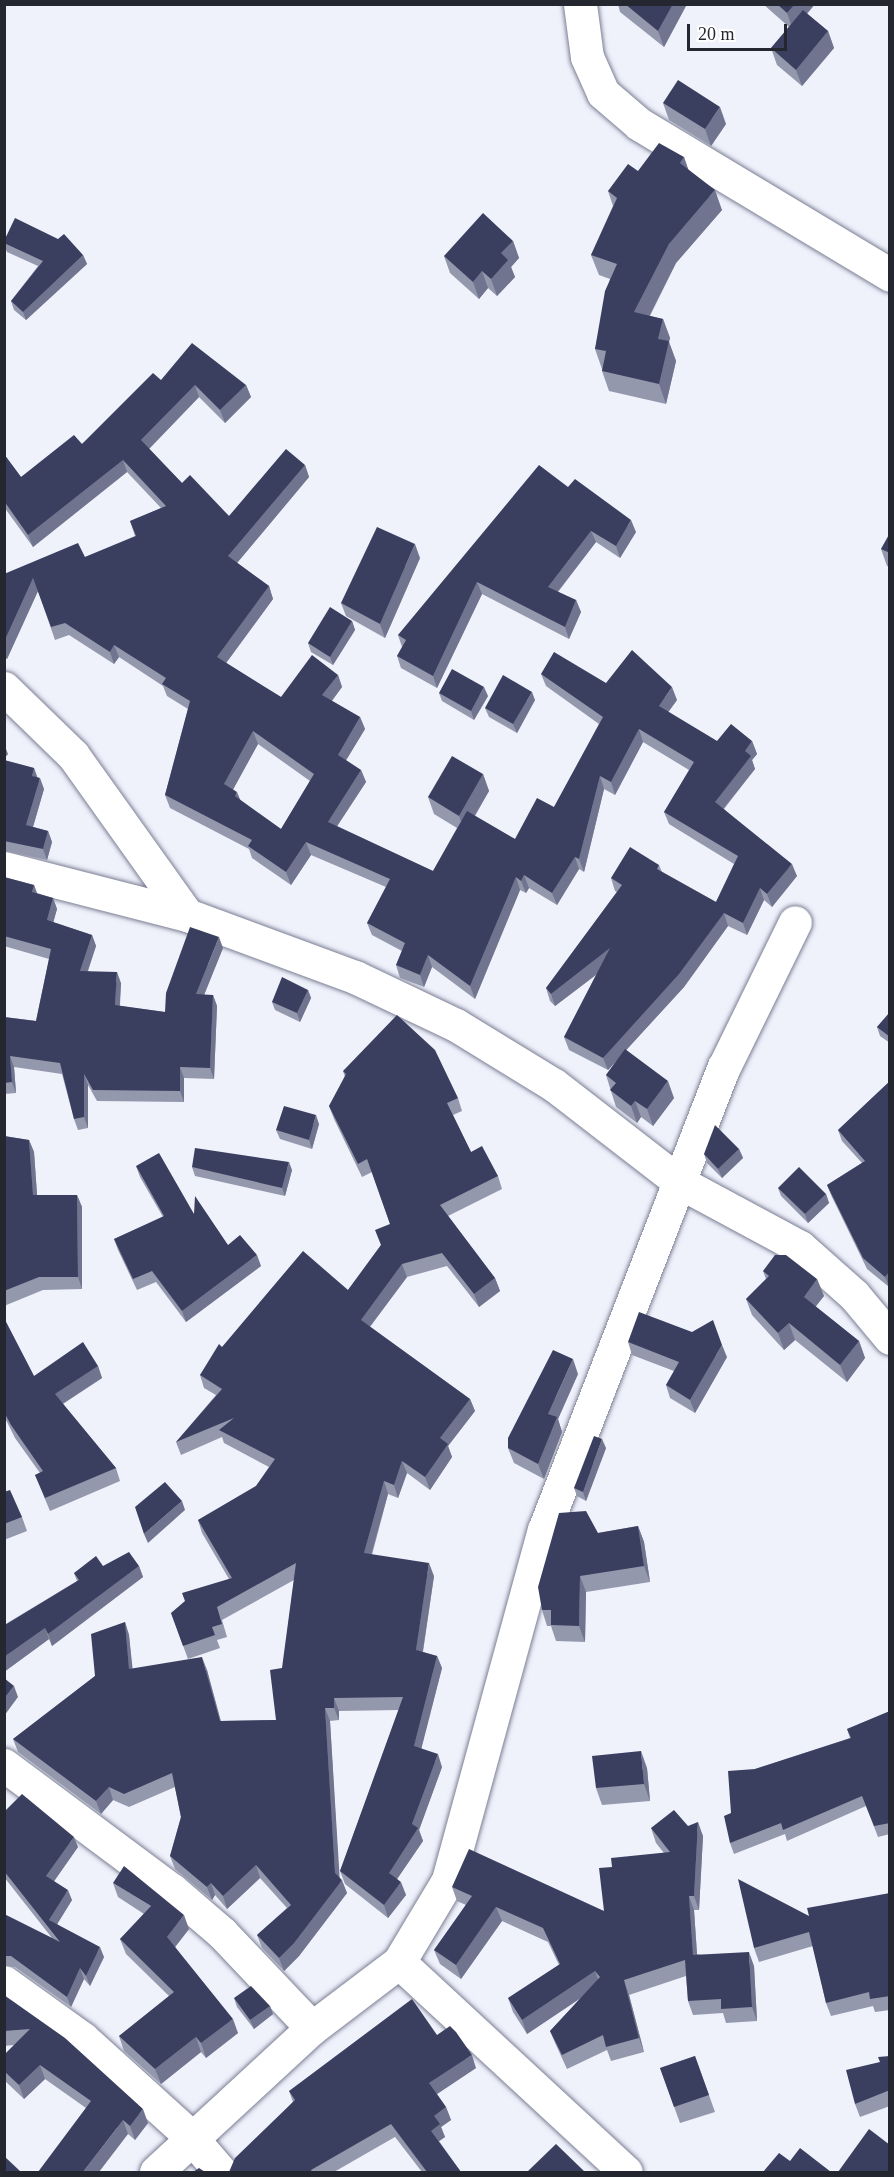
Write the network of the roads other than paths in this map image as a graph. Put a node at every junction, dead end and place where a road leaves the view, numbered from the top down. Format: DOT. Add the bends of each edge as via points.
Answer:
graph roads {
  1 [pos="580,4"];
  2 [pos="890,275"];
  3 [pos="4,688"];
  4 [pos="4,868"];
  5 [pos="187,915"];
  6 [pos="795,922"];
  7 [pos="681,1184"];
  8 [pos="890,1338"];
  9 [pos="4,1765"];
  10 [pos="399,1962"];
  11 [pos="4,1982"];
  12 [pos="312,2028"];
  13 [pos="190,2136"];
  14 [pos="156,2172"];
  15 [pos="221,2172"];
  16 [pos="626,2172"];
  1 -- 2 [label="street" via="586,57 603,93 639,124"];
  3 -- 5 [label="street" via="73,755"];
  4 -- 5 [label="street"];
  5 -- 7 [label="street" via="355,977 456,1025 554,1085"];
  6 -- 7 [label="street" via="724,1067"];
  7 -- 8 [label="street" via="800,1247 854,1295"];
  7 -- 10 [label="street" via="544,1530 462,1841 448,1880"];
  9 -- 12 [label="street" via="189,1905"];
  10 -- 12 [label="street"];
  10 -- 16 [label="street"];
  11 -- 13 [label="street" via="82,2038"];
  12 -- 13 [label="street"];
  13 -- 14 [label="street"];
  13 -- 15 [label="street"];
}
